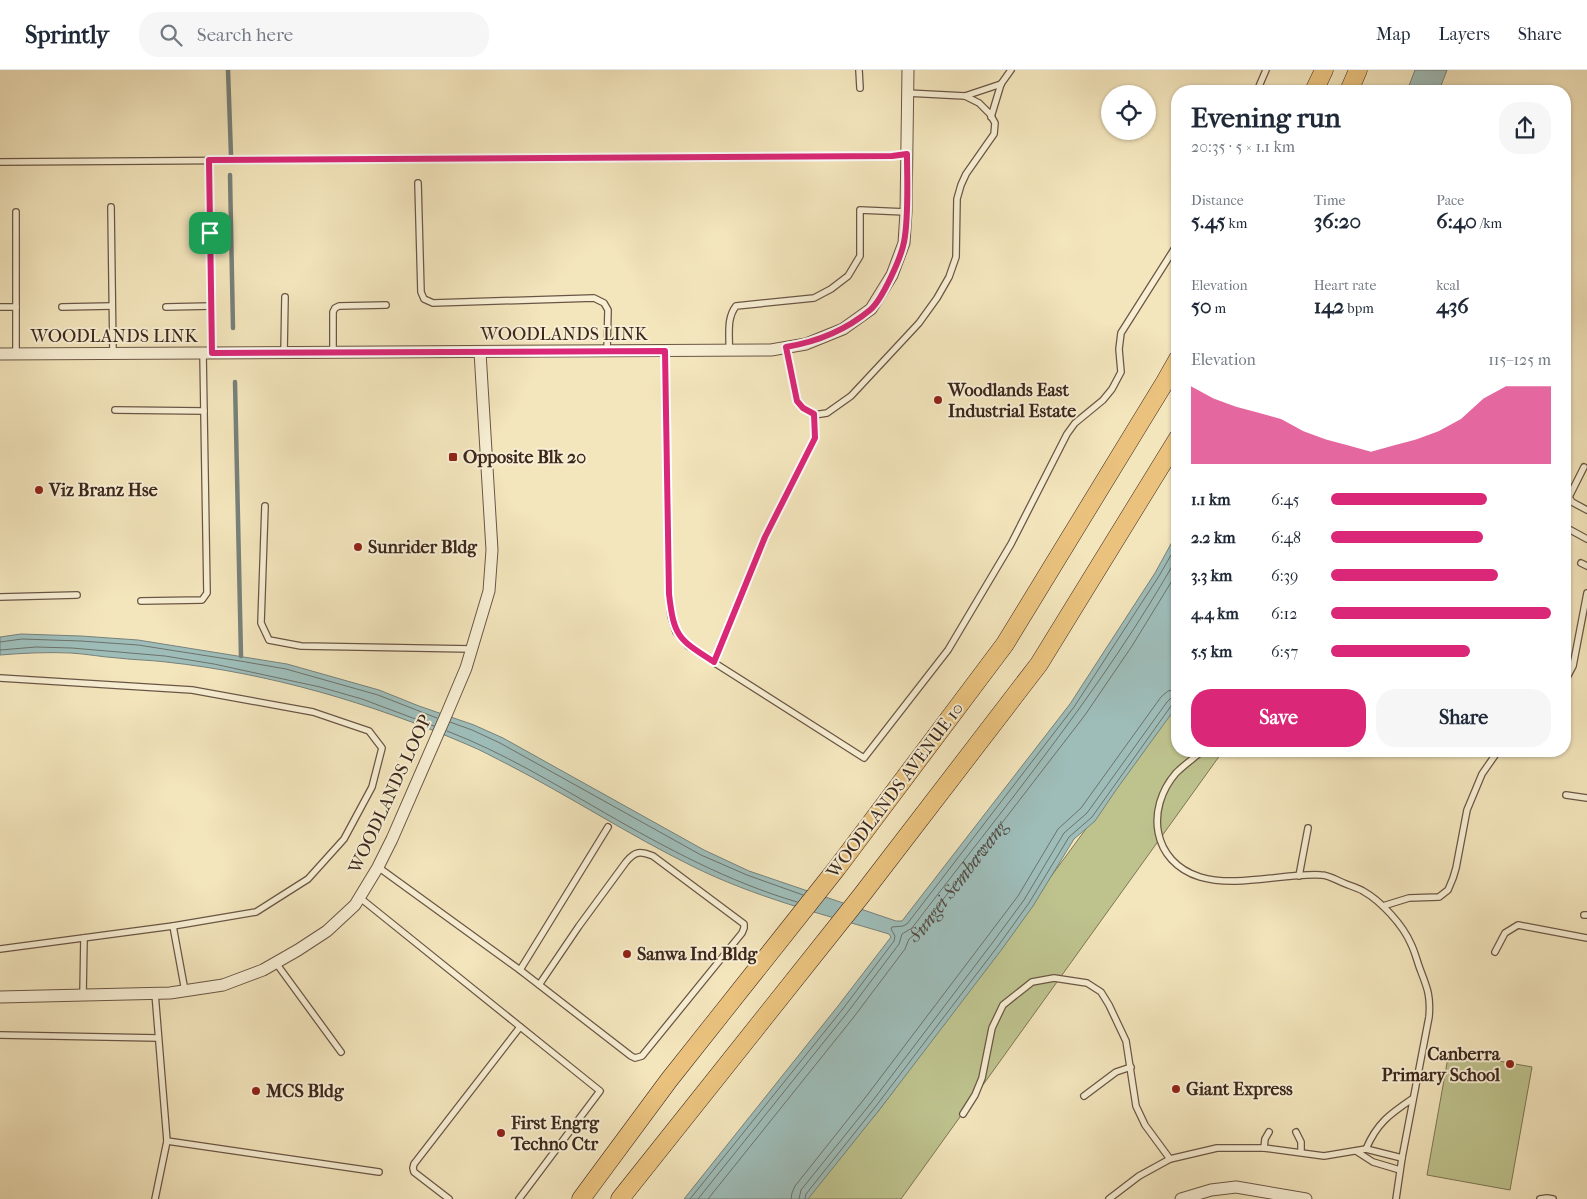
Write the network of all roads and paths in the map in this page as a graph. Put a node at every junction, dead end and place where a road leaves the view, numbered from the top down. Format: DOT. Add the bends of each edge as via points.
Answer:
graph roads {
  1 [pos="859,70"];
  2 [pos="908,70"];
  3 [pos="1011,70"];
  4 [pos="1266,70"];
  5 [pos="1324,70"];
  6 [pos="1358,70"];
  7 [pos="1001,84"];
  8 [pos="1260,85"];
  9 [pos="1317,85"];
  10 [pos="1352,85"];
  11 [pos="860,88"];
  12 [pos="907,93"];
  13 [pos="965,96"];
  14 [pos="991,117"];
  15 [pos="907,154"];
  16 [pos="209,160"];
  17 [pos="0,162"];
  18 [pos="418,183"];
  19 [pos="111,207"];
  20 [pos="16,212"];
  21 [pos="906,212"];
  22 [pos="1171,254"];
  23 [pos="285,296"];
  24 [pos="386,305"];
  25 [pos="112,306"];
  26 [pos="166,306"];
  27 [pos="212,306"];
  28 [pos="0,307"];
  29 [pos="16,307"];
  30 [pos="62,307"];
  31 [pos="786,347"];
  32 [pos="729,350"];
  33 [pos="607,351"];
  34 [pos="665,351"];
  35 [pos="480,352"];
  36 [pos="208,353"];
  37 [pos="284,353"];
  38 [pos="333,353"];
  39 [pos="0,354"];
  40 [pos="16,354"];
  41 [pos="113,354"];
  42 [pos="1171,372"];
  43 [pos="115,410"];
  44 [pos="204,410"];
  45 [pos="814,414"];
  46 [pos="1171,449"];
  47 [pos="1584,467"];
  48 [pos="1571,493"];
  49 [pos="1571,500"];
  50 [pos="265,506"];
  51 [pos="1587,510"];
  52 [pos="1571,530"];
  53 [pos="1587,539"];
  54 [pos="1587,593"];
  55 [pos="77,595"];
  56 [pos="0,597"];
  57 [pos="141,601"];
  58 [pos="472,649"];
  59 [pos="714,662"];
  60 [pos="1571,671"];
  61 [pos="0,678"];
  62 [pos="1195,757"];
  63 [pos="1494,757"];
  64 [pos="1566,795"];
  65 [pos="1587,798"];
  66 [pos="608,826"];
  67 [pos="1308,828"];
  68 [pos="378,867"];
  69 [pos="1300,876"];
  70 [pos="360,897"];
  71 [pos="1383,906"];
  72 [pos="173,926"];
  73 [pos="84,938"];
  74 [pos="1587,938"];
  75 [pos="0,949"];
  76 [pos="1495,952"];
  77 [pos="276,963"];
  78 [pos="520,970"];
  79 [pos="539,986"];
  80 [pos="185,991"];
  81 [pos="155,993"];
  82 [pos="83,994"];
  83 [pos="0,997"];
  84 [pos="520,1027"];
  85 [pos="0,1035"];
  86 [pos="158,1038"];
  87 [pos="341,1052"];
  88 [pos="1130,1067"];
  89 [pos="1084,1096"];
  90 [pos="1412,1099"];
  91 [pos="963,1114"];
  92 [pos="1270,1132"];
  93 [pos="1296,1132"];
  94 [pos="167,1141"];
  95 [pos="1264,1148"];
  96 [pos="1366,1149"];
  97 [pos="1356,1151"];
  98 [pos="1301,1152"];
  99 [pos="1402,1158"];
  100 [pos="1170,1160"];
  101 [pos="1400,1170"];
  102 [pos="379,1172"];
  103 [pos="1553,1198"];
  104 [pos="155,1199"];
  105 [pos="449,1199"];
  106 [pos="519,1199"];
  107 [pos="581,1199"];
  108 [pos="620,1199"];
  109 [pos="1109,1199"];
  110 [pos="1181,1199"];
  111 [pos="1306,1199"];
  112 [pos="1396,1199"];
  113 [pos="1540,1199"];
  1 -- 11 [label="lane"];
  2 -- 12 [label="street, WOODLANDS LINK"];
  3 -- 7 [label="lane"];
  4 -- 8 [label="lane"];
  5 -- 9 [label="main road"];
  6 -- 10 [label="main road"];
  7 -- 13 [label="lane"];
  7 -- 14 [label="lane"];
  12 -- 13 [label="lane"];
  12 -- 15 [label="street, WOODLANDS LINK"];
  13 -- 14 [label="lane" via="980,103"];
  14 -- 45 [label="lane" via="995,123 994,134 966,174 957,199 956,257 949,277 919,323 851,396 827,413"];
  15 -- 16 [label="lane"];
  15 -- 21 [label="street, WOODLANDS LINK"];
  16 -- 17 [label="lane"];
  16 -- 27 [label="lane"];
  18 -- 33 [label="lane" via="421,292 424,299 433,302 594,298 604,303 608,310"];
  19 -- 25 [label="lane"];
  20 -- 29 [label="lane"];
  21 -- 31 [label="street, WOODLANDS LINK" via="904,243 892,275 871,309 843,329 806,344"];
  21 -- 32 [label="lane" via="860,211 860,256 848,276 831,289 814,298 736,306 729,322"];
  22 -- 59 [label="lane" via="1121,333 1121,372 1112,390 1067,434 1011,544 948,650 864,758"];
  23 -- 37 [label="lane"];
  24 -- 38 [label="lane" via="335,308"];
  25 -- 30 [label="lane"];
  25 -- 41 [label="lane"];
  26 -- 27 [label="lane"];
  27 -- 36 [label="lane"];
  28 -- 29 [label="lane"];
  29 -- 40 [label="lane"];
  31 -- 32 [label="street, WOODLANDS LINK"];
  31 -- 45 [label="lane" via="797,401"];
  32 -- 34 [label="street, WOODLANDS LINK"];
  33 -- 34 [label="street, WOODLANDS LINK"];
  33 -- 35 [label="street, WOODLANDS LINK"];
  34 -- 59 [label="lane" via="672,616 676,632 688,646"];
  35 -- 38 [label="street, WOODLANDS LINK"];
  35 -- 58 [label="street, WOODLANDS LOOP" via="492,550 489,591"];
  36 -- 37 [label="street, WOODLANDS LINK"];
  36 -- 41 [label="street, WOODLANDS LINK"];
  36 -- 44 [label="lane"];
  37 -- 38 [label="street, WOODLANDS LINK"];
  39 -- 40 [label="street, WOODLANDS LINK"];
  40 -- 41 [label="street, WOODLANDS LINK"];
  42 -- 107 [label="main road, WOODLANDS AVENUE 10" via="1005,644"];
  43 -- 44 [label="lane"];
  44 -- 57 [label="lane" via="207,592 202,600"];
  45 -- 59 [label="lane" via="815,438 765,537"];
  46 -- 108 [label="main road, WOODLANDS AVENUE 10" via="1039,664 861,896"];
  47 -- 48 [label="lane"];
  49 -- 51 [label="lane"];
  50 -- 58 [label="lane" via="261,623 269,640 301,646"];
  52 -- 53 [label="lane"];
  54 -- 60 [label="lane"];
  55 -- 56 [label="lane"];
  58 -- 68 [label="street, WOODLANDS LOOP"];
  61 -- 72 [label="lane" via="192,690 304,710 369,732 382,748 372,787 344,839 308,879 256,912"];
  62 -- 69 [label="lane" via="1176,774 1157,810 1157,829 1171,860 1186,872 1222,881"];
  63 -- 71 [label="lane" via="1482,774 1467,810 1456,868 1448,890 1439,897 1409,898"];
  64 -- 65 [label="lane"];
  66 -- 78 [label="lane"];
  67 -- 69 [label="lane"];
  68 -- 70 [label="street, WOODLANDS LOOP"];
  68 -- 78 [label="lane"];
  69 -- 71 [label="lane" via="1323,875 1364,892"];
  70 -- 77 [label="street, WOODLANDS LOOP" via="327,931"];
  70 -- 84 [label="lane"];
  71 -- 90 [label="lane" via="1411,943 1431,1002"];
  72 -- 73 [label="lane"];
  72 -- 80 [label="lane"];
  73 -- 75 [label="lane"];
  73 -- 82 [label="lane"];
  74 -- 76 [label="lane" via="1518,924 1505,933"];
  77 -- 80 [label="street, WOODLANDS LOOP" via="223,985"];
  77 -- 87 [label="lane"];
  78 -- 79 [label="lane"];
  79 -- 79 [label="lane" via="635,1058 642,1056 742,933 744,924 653,856 637,853 631,855"];
  80 -- 81 [label="street, WOODLANDS LOOP"];
  81 -- 82 [label="street, WOODLANDS LOOP"];
  81 -- 86 [label="lane"];
  82 -- 83 [label="street, WOODLANDS LOOP"];
  84 -- 105 [label="lane" via="414,1164 414,1172"];
  84 -- 106 [label="lane" via="600,1091"];
  85 -- 86 [label="lane"];
  86 -- 94 [label="lane"];
  88 -- 89 [label="lane" via="1116,1072"];
  88 -- 91 [label="lane" via="1126,1041 1101,992 1087,983 1054,978 1032,982 1004,1005 992,1028 982,1078"];
  88 -- 100 [label="lane" via="1136,1106 1145,1125"];
  90 -- 96 [label="lane" via="1383,1121 1372,1134"];
  90 -- 99 [label="lane"];
  92 -- 95 [label="lane"];
  93 -- 98 [label="lane"];
  94 -- 102 [label="lane"];
  94 -- 104 [label="lane"];
  95 -- 98 [label="lane"];
  95 -- 100 [label="lane" via="1217,1148"];
  96 -- 97 [label="lane"];
  96 -- 99 [label="lane"];
  97 -- 98 [label="lane" via="1324,1156"];
  97 -- 101 [label="lane" via="1373,1162"];
  99 -- 101 [label="lane"];
  100 -- 109 [label="lane" via="1139,1176"];
  101 -- 112 [label="lane"];
  103 -- 113 [label="lane"];
  110 -- 111 [label="street" via="1210,1190 1236,1187"];
}
